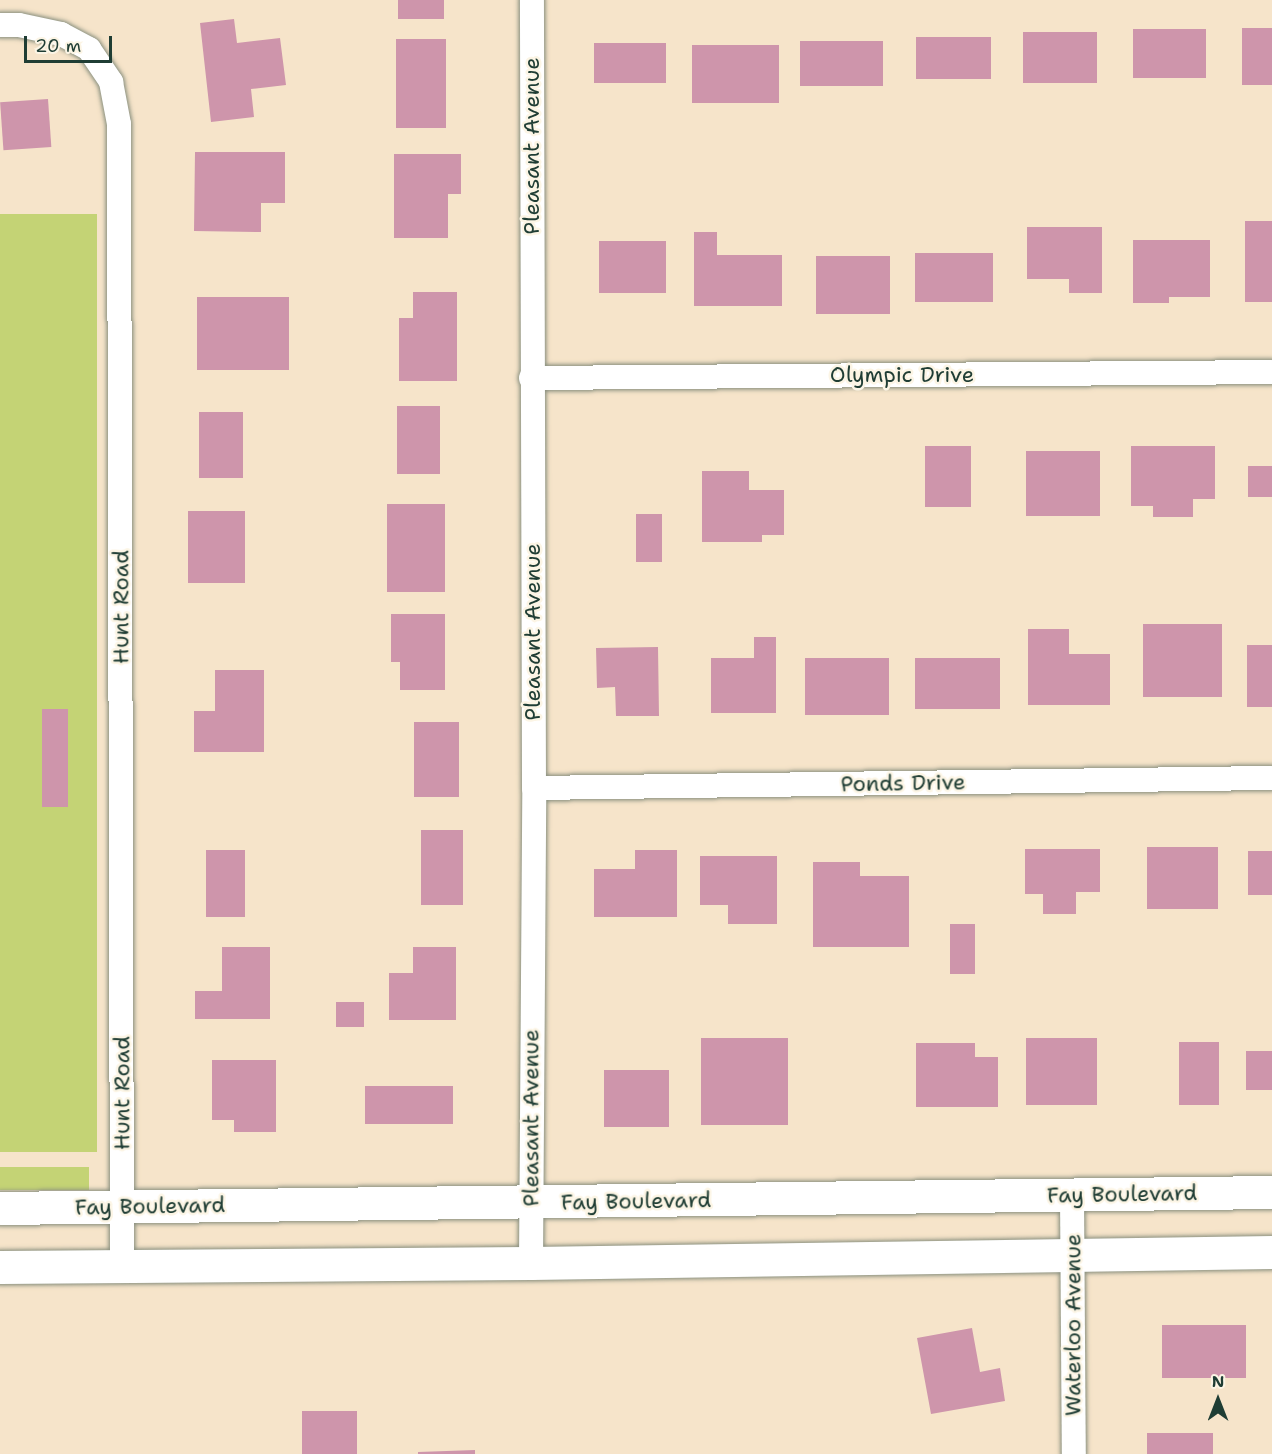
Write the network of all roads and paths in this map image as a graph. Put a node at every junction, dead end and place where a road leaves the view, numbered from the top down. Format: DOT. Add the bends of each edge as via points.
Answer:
graph roads {
  1 [pos="532,0"];
  2 [pos="0,25"];
  3 [pos="1272,372"];
  4 [pos="531,378"];
  5 [pos="1272,778"];
  6 [pos="534,788"];
  7 [pos="1272,1192"];
  8 [pos="1072,1195"];
  9 [pos="531,1203"];
  10 [pos="123,1206"];
  11 [pos="0,1208"];
  12 [pos="1272,1252"];
  13 [pos="1072,1255"];
  14 [pos="531,1263"];
  15 [pos="122,1266"];
  16 [pos="0,1267"];
  17 [pos="1074,1454"];
  1 -- 4 [label="street, Pleasant Avenue"];
  2 -- 10 [label="street, Hunt Road" via="61,34 88,49 111,82 119,124"];
  3 -- 4 [label="street, Olympic Drive"];
  4 -- 6 [label="street, Pleasant Avenue"];
  5 -- 6 [label="street, Ponds Drive"];
  6 -- 9 [label="street, Pleasant Avenue"];
  7 -- 8 [label="main road, Fay Boulevard"];
  8 -- 9 [label="main road, Fay Boulevard"];
  8 -- 13 [label="street, Waterloo Avenue"];
  9 -- 10 [label="main road, Fay Boulevard"];
  9 -- 14 [label="street, Pleasant Avenue"];
  10 -- 11 [label="main road, Fay Boulevard"];
  10 -- 15 [label="street, Hunt Road"];
  12 -- 13 [label="main road"];
  13 -- 14 [label="main road"];
  13 -- 17 [label="street, Waterloo Avenue"];
  14 -- 15 [label="main road"];
  15 -- 16 [label="main road"];
}
